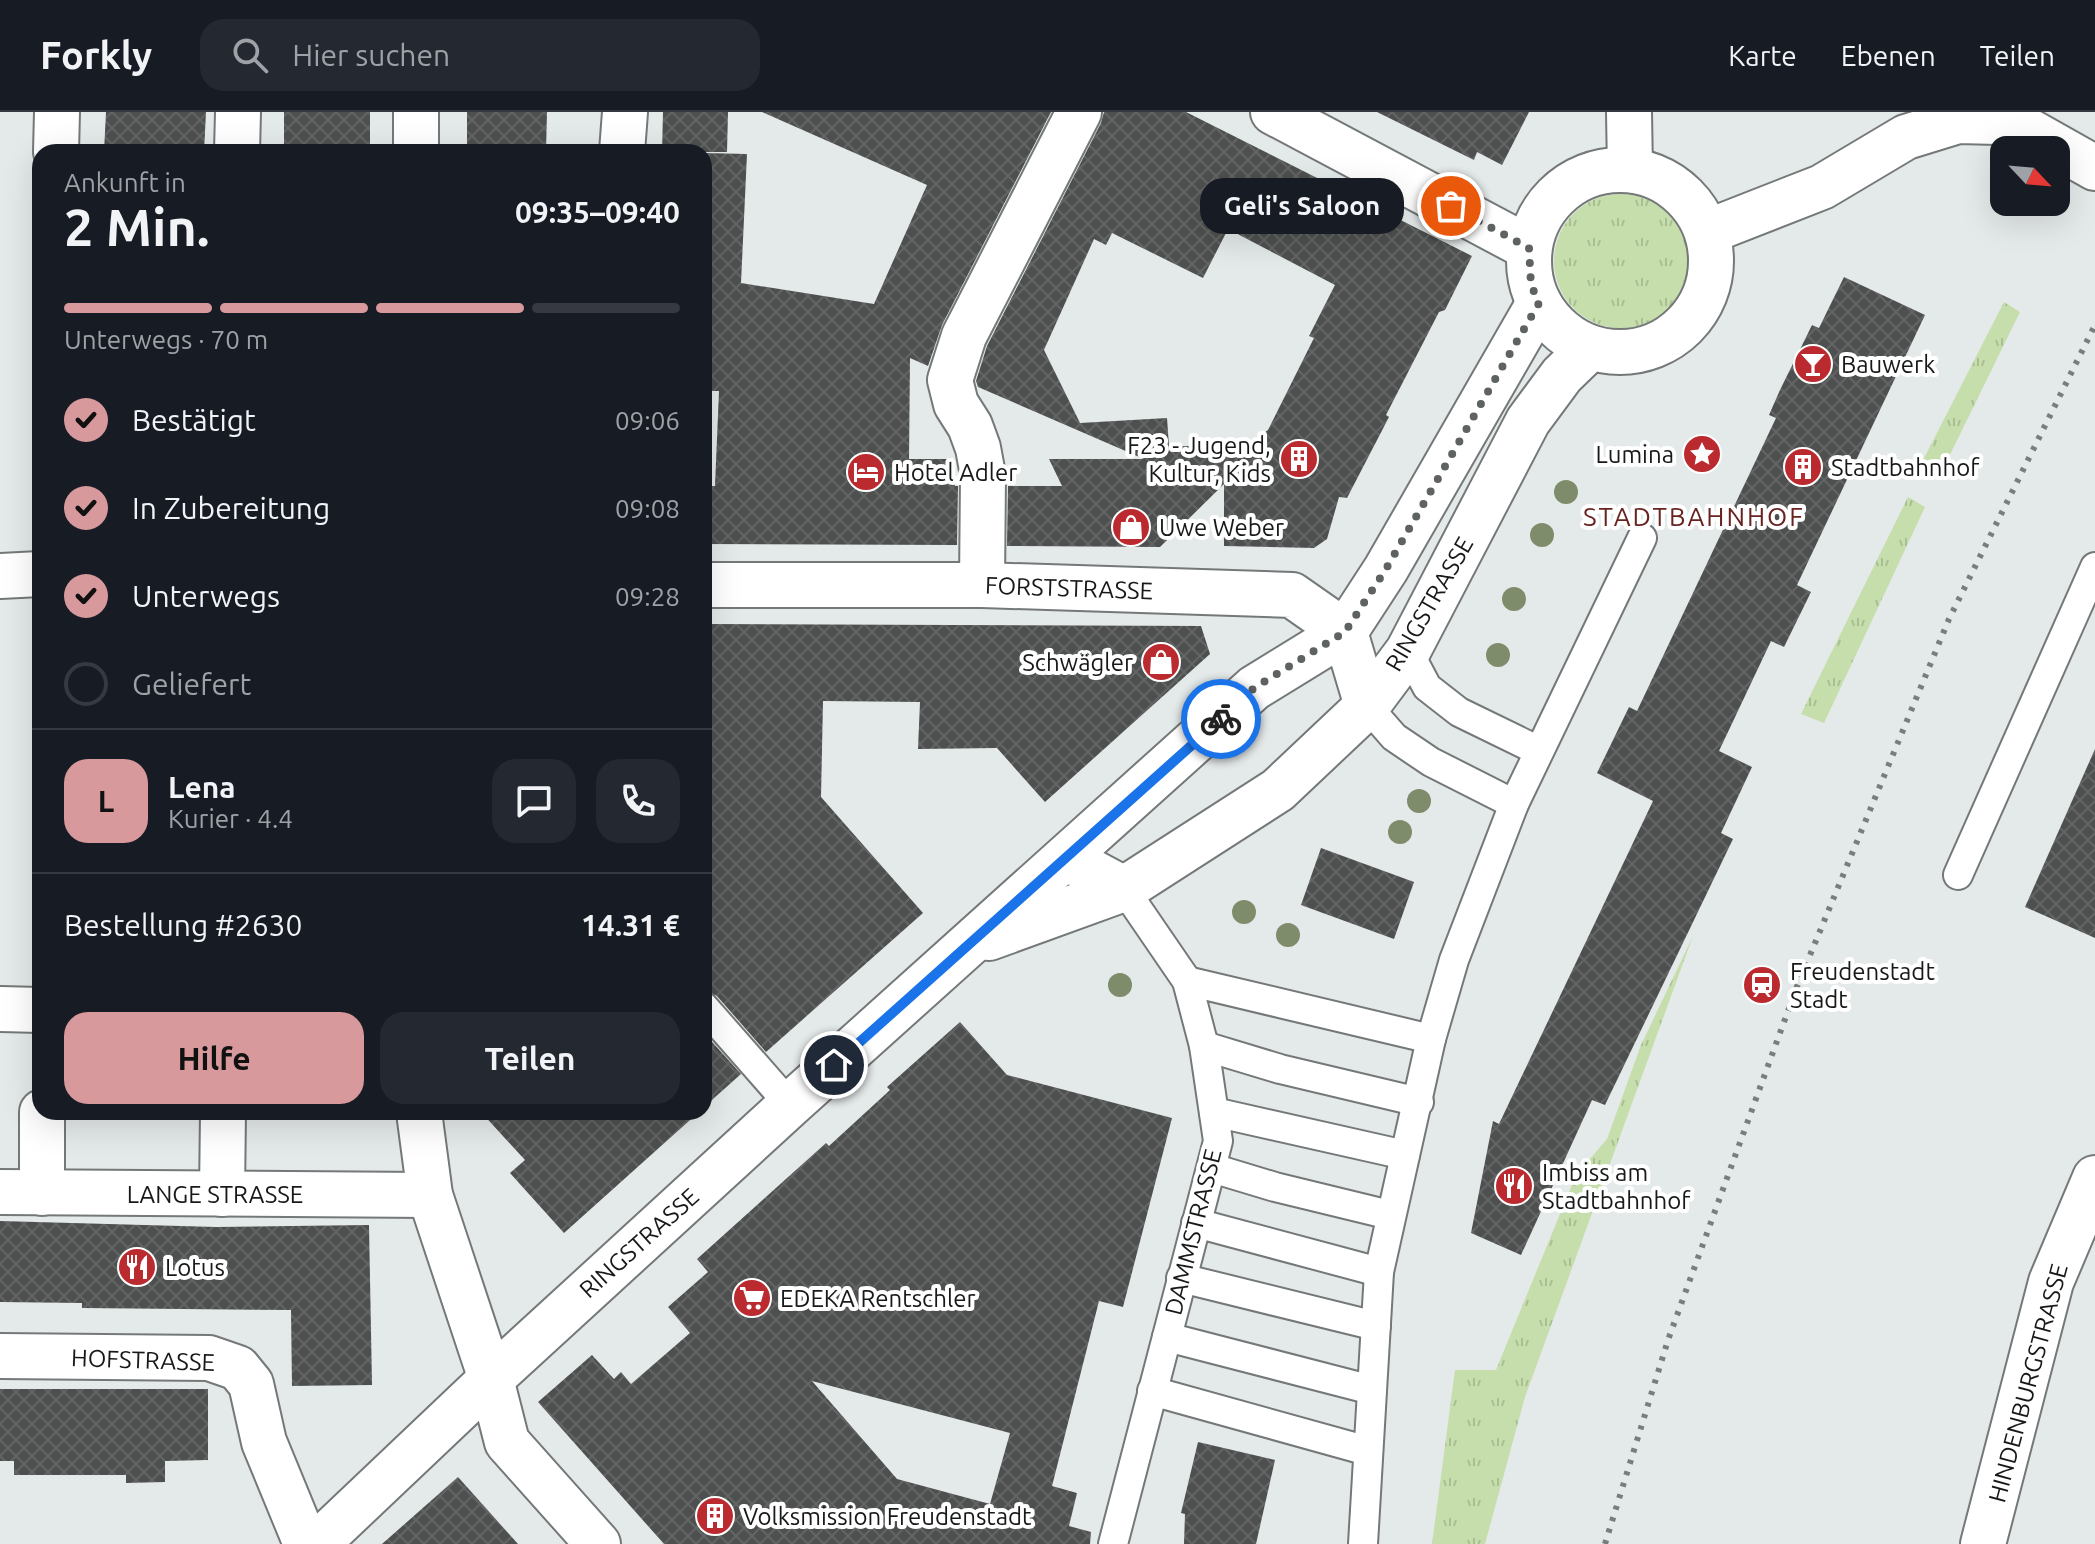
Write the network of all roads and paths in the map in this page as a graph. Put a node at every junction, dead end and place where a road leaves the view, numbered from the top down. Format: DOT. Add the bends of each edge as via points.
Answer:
graph roads {
  1 [pos="57,112"];
  2 [pos="238,112"];
  3 [pos="416,112"];
  4 [pos="625,112"];
  5 [pos="1079,112"];
  6 [pos="1273,112"];
  7 [pos="1629,112"];
  8 [pos="56,144"];
  9 [pos="237,144"];
  10 [pos="416,144"];
  11 [pos="623,144"];
  12 [pos="2095,168"];
  13 [pos="1630,170"];
  14 [pos="1707,232"];
  15 [pos="1529,248"];
  16 [pos="1539,303"];
  17 [pos="1590,348"];
  18 [pos="1642,538"];
  19 [pos="2095,567"];
  20 [pos="32,574"];
  21 [pos="0,576"];
  22 [pos="712,585"];
  23 [pos="982,585"];
  24 [pos="1345,632"];
  25 [pos="1408,651"];
  26 [pos="1367,706"];
  27 [pos="1539,751"];
  28 [pos="1514,804"];
  29 [pos="1066,858"];
  30 [pos="1958,875"];
  31 [pos="1124,889"];
  32 [pos="966,946"];
  33 [pos="1187,981"];
  34 [pos="0,1009"];
  35 [pos="32,1010"];
  36 [pos="712,1016"];
  37 [pos="1431,1039"];
  38 [pos="1204,1046"];
  39 [pos="1419,1102"];
  40 [pos="790,1105"];
  41 [pos="1214,1112"];
  42 [pos="40,1120"];
  43 [pos="223,1120"];
  44 [pos="420,1120"];
  45 [pos="1405,1155"];
  46 [pos="1212,1168"];
  47 [pos="2095,1178"];
  48 [pos="21,1192"];
  49 [pos="222,1194"];
  50 [pos="430,1195"];
  51 [pos="1390,1215"];
  52 [pos="1196,1223"];
  53 [pos="1379,1272"];
  54 [pos="1181,1278"];
  55 [pos="1376,1326"];
  56 [pos="1167,1337"];
  57 [pos="0,1356"];
  58 [pos="491,1379"];
  59 [pos="1372,1390"];
  60 [pos="1152,1391"];
  61 [pos="1368,1451"];
  62 [pos="306,1544"];
  63 [pos="317,1544"];
  64 [pos="598,1544"];
  65 [pos="1113,1544"];
  66 [pos="1363,1544"];
  67 [pos="1983,1544"];
  1 -- 8 [label="street"];
  2 -- 9 [label="street"];
  3 -- 10 [label="street"];
  4 -- 11 [label="street"];
  5 -- 23 [label="street" via="964,336 950,380 978,448 983,475"];
  6 -- 15 [label="street"];
  7 -- 13 [label="street"];
  12 -- 14 [label="street" via="2024,128 1958,121 1906,137 1822,187"];
  13 -- 14 [label="street" via="1678,190"];
  13 -- 15 [label="street" via="1602,171 1553,198 1537,221"];
  14 -- 17 [label="street" via="1707,290 1694,315 1673,336 1647,349 1618,353"];
  15 -- 16 [label="street" via="1531,285"];
  16 -- 17 [label="street" via="1551,323"];
  16 -- 24 [label="street, RINGSTRASSE"];
  17 -- 25 [label="street, RINGSTRASSE" via="1528,421"];
  18 -- 27 [label="lane"];
  19 -- 30 [label="lane"];
  20 -- 21 [label="street"];
  22 -- 23 [label="street, FORSTSTRASSE"];
  23 -- 24 [label="street, FORSTSTRASSE" via="1292,595"];
  24 -- 26 [label="street"];
  24 -- 29 [label="street, RINGSTRASSE" via="1254,688"];
  25 -- 26 [label="street, RINGSTRASSE"];
  25 -- 27 [label="lane" via="1427,687 1459,712"];
  26 -- 28 [label="lane" via="1394,737 1431,762"];
  26 -- 31 [label="street, RINGSTRASSE" via="1278,790"];
  27 -- 28 [label="lane"];
  28 -- 37 [label="lane" via="1454,960"];
  29 -- 31 [label="street"];
  29 -- 32 [label="street, RINGSTRASSE"];
  31 -- 32 [label="street, RINGSTRASSE"];
  31 -- 33 [label="lane, DAMMSTRASSE"];
  32 -- 40 [label="street, RINGSTRASSE"];
  33 -- 37 [label="lane"];
  33 -- 38 [label="lane, DAMMSTRASSE"];
  34 -- 35 [label="street"];
  36 -- 40 [label="lane"];
  37 -- 39 [label="lane"];
  38 -- 39 [label="lane"];
  38 -- 41 [label="lane, DAMMSTRASSE"];
  39 -- 45 [label="lane"];
  40 -- 58 [label="street, RINGSTRASSE"];
  41 -- 45 [label="lane"];
  41 -- 46 [label="lane, DAMMSTRASSE" via="1218,1141"];
  42 -- 48 [label="street"];
  43 -- 49 [label="street"];
  44 -- 50 [label="street"];
  45 -- 51 [label="lane"];
  46 -- 51 [label="lane"];
  46 -- 52 [label="lane, DAMMSTRASSE"];
  47 -- 67 [label="street, HINDENBURGSTRASSE" via="2051,1282"];
  48 -- 49 [label="street, LANGE STRASSE"];
  49 -- 50 [label="street, LANGE STRASSE"];
  50 -- 58 [label="street"];
  51 -- 53 [label="lane"];
  52 -- 53 [label="lane"];
  52 -- 54 [label="lane, DAMMSTRASSE"];
  53 -- 55 [label="lane"];
  54 -- 55 [label="lane"];
  54 -- 56 [label="lane, DAMMSTRASSE"];
  55 -- 59 [label="lane"];
  56 -- 59 [label="lane"];
  56 -- 60 [label="lane, DAMMSTRASSE"];
  57 -- 62 [label="street, HOFSTRASSE" via="209,1358 238,1368 251,1384 264,1442"];
  58 -- 63 [label="street, RINGSTRASSE"];
  58 -- 64 [label="street" via="507,1442"];
  59 -- 61 [label="lane"];
  60 -- 61 [label="lane"];
  60 -- 65 [label="lane, DAMMSTRASSE"];
  61 -- 66 [label="lane"];
}
